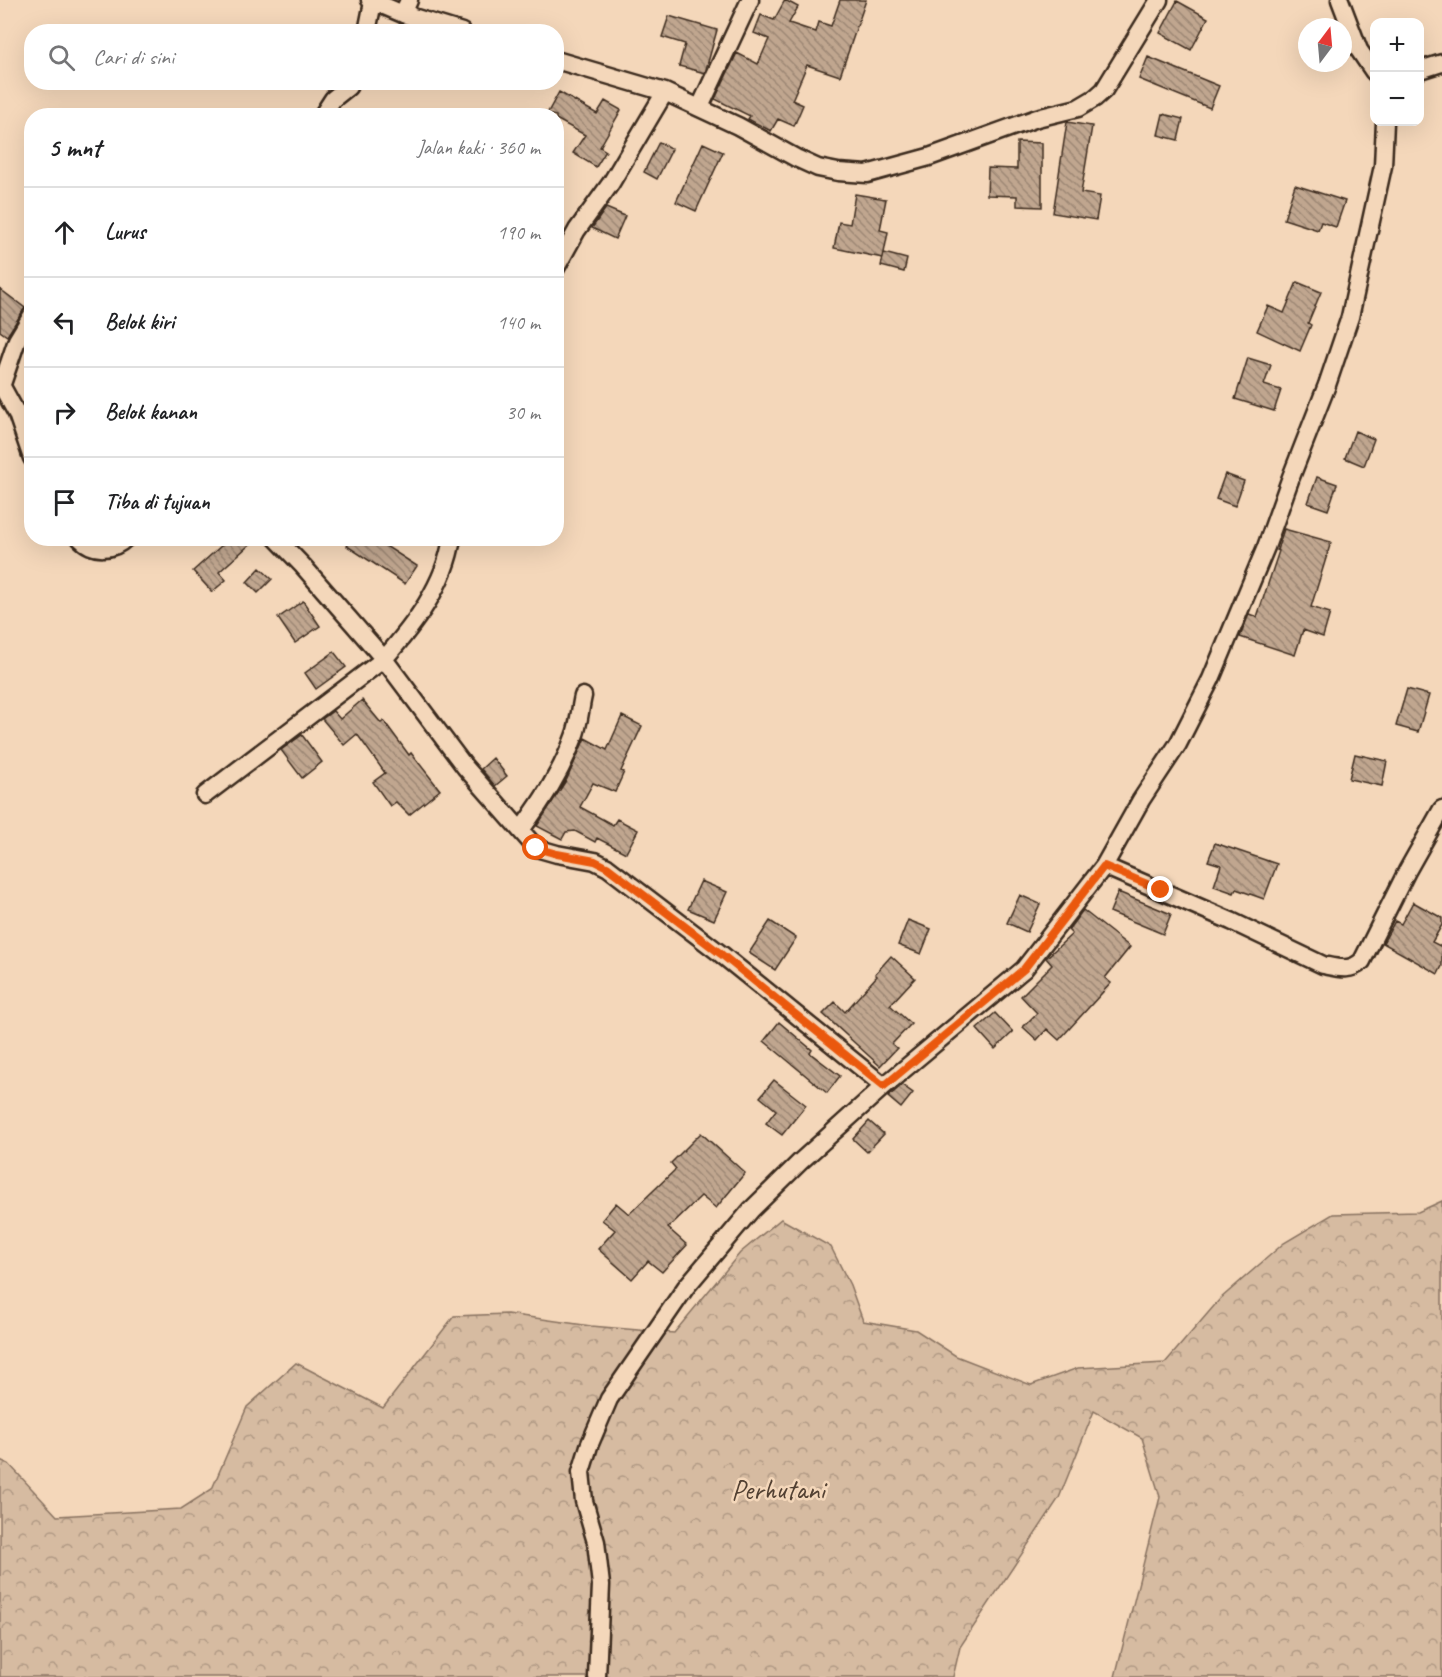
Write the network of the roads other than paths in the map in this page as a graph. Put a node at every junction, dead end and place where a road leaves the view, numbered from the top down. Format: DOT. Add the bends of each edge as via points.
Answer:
graph roads {
  1 [pos="750,0"];
  2 [pos="1159,0"];
  3 [pos="1340,0"];
  4 [pos="372,1"];
  5 [pos="406,7"];
  6 [pos="368,24"];
  7 [pos="444,24"];
  8 [pos="564,62"];
  9 [pos="1442,63"];
  10 [pos="1370,66"];
  11 [pos="1424,68"];
  12 [pos="344,90"];
  13 [pos="665,92"];
  14 [pos="700,107"];
  15 [pos="327,108"];
  16 [pos="1385,126"];
  17 [pos="564,254"];
  18 [pos="24,328"];
  19 [pos="1,384"];
  20 [pos="24,435"];
  21 [pos="91,546"];
  22 [pos="113,546"];
  23 [pos="284,546"];
  24 [pos="451,546"];
  25 [pos="384,659"];
  26 [pos="582,696"];
  27 [pos="205,795"];
  28 [pos="1442,809"];
  29 [pos="521,831"];
  30 [pos="1104,866"];
  31 [pos="884,1086"];
  32 [pos="597,1677"];
  1 -- 14 [label="street"];
  2 -- 14 [label="street" via="1104,90 1095,98 1078,108 867,174 818,168"];
  3 -- 10 [label="street" via="1359,50"];
  4 -- 5 [label="street"];
  4 -- 6 [label="street"];
  5 -- 7 [label="street"];
  8 -- 13 [label="street"];
  9 -- 11 [label="street"];
  12 -- 15 [label="street"];
  13 -- 14 [label="street"];
  13 -- 17 [label="street"];
  16 -- 30 [label="street" via="1383,166 1350,317 1266,547 1211,679 1178,744"];
  18 -- 19 [label="street"];
  19 -- 20 [label="street"];
  21 -- 22 [label="street"];
  23 -- 25 [label="street"];
  24 -- 25 [label="street" via="433,594"];
  25 -- 27 [label="street"];
  25 -- 29 [label="street" via="465,766"];
  26 -- 29 [label="street" via="575,735 559,771"];
  28 -- 30 [label="street" via="1362,961 1348,969 1323,965"];
  29 -- 31 [label="street" via="536,848 607,867"];
  30 -- 31 [label="street" via="1024,969"];
  31 -- 32 [label="street" via="751,1210 686,1287 609,1399 581,1472 601,1585"];
}
